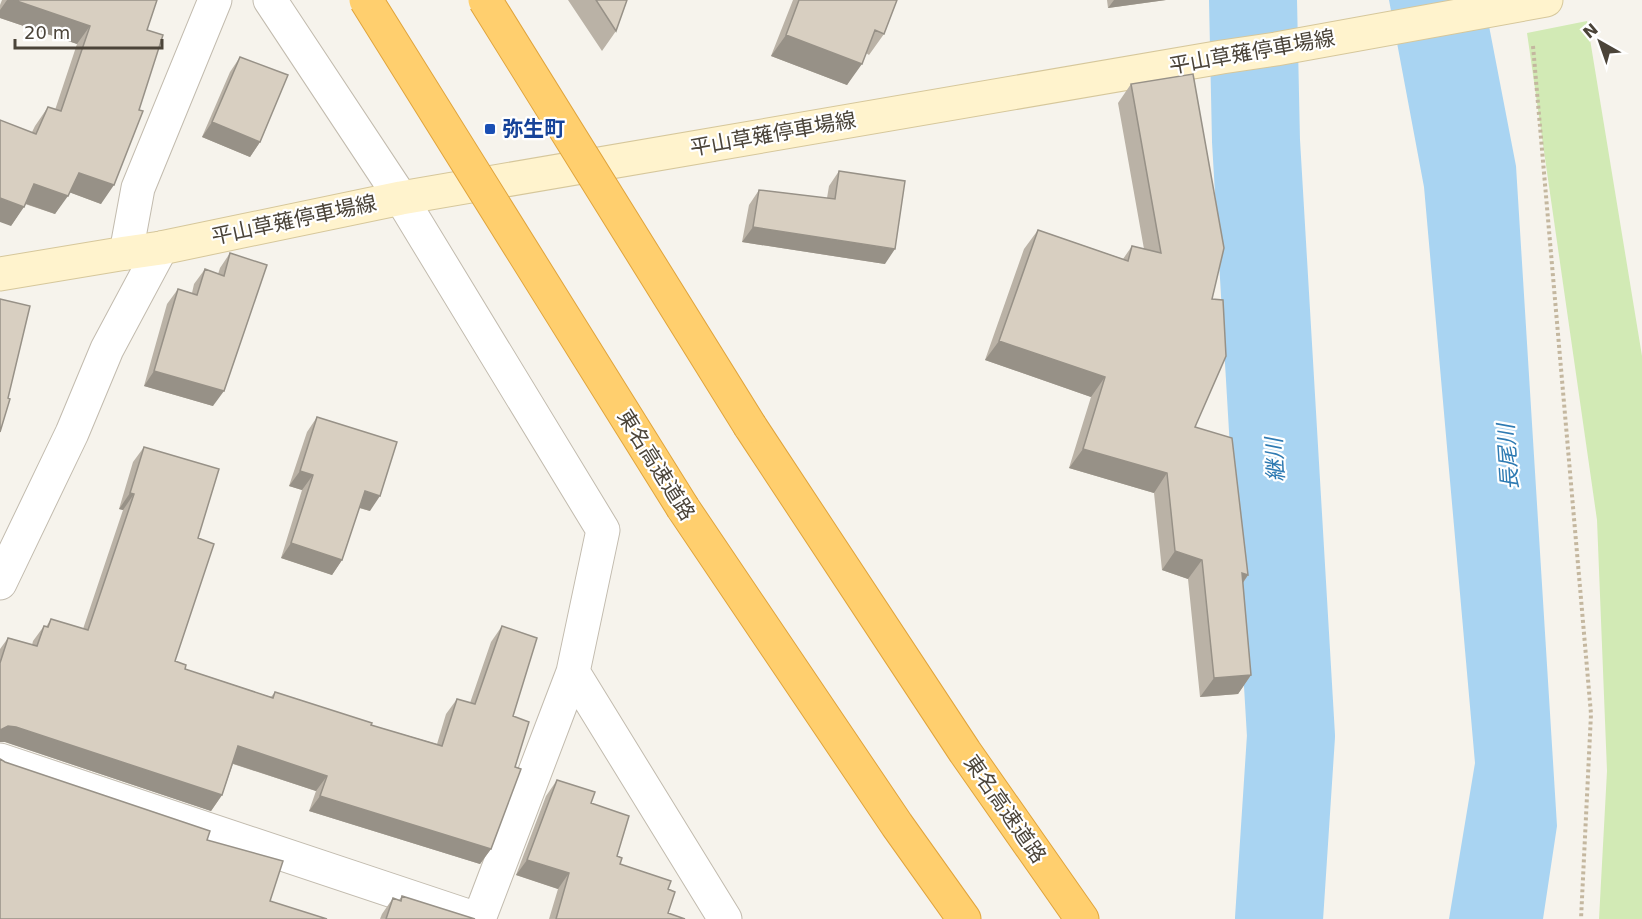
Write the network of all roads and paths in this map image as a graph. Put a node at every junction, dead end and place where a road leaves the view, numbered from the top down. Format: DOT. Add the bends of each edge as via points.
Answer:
graph roads {
  1 [pos="215,0"];
  2 [pos="270,0"];
  3 [pos="366,0"];
  4 [pos="485,0"];
  5 [pos="1527,3"];
  6 [pos="401,198"];
  7 [pos="161,248"];
  8 [pos="126,253"];
  9 [pos="0,274"];
  10 [pos="0,583"];
  11 [pos="573,672"];
  12 [pos="0,760"];
  13 [pos="478,919"];
  14 [pos="725,919"];
  15 [pos="964,919"];
  16 [pos="1082,919"];
  17 [pos="1581,919"];
  1 -- 8 [label="street" via="138,188"];
  2 -- 6 [label="street"];
  3 -- 15 [label="highway, 東名高速道路, bridge" via="683,508"];
  4 -- 16 [label="highway, 東名高速道路, bridge" via="750,426 965,752"];
  5 -- 6 [label="main road, 平山草薙停車場線"];
  5 -- 17 [label="path" via="1591,714"];
  6 -- 7 [label="main road, 平山草薙停車場線"];
  6 -- 11 [label="street" via="603,530"];
  7 -- 8 [label="main road, 平山草薙停車場線"];
  7 -- 10 [label="street" via="107,349"];
  8 -- 9 [label="main road, 平山草薙停車場線"];
  11 -- 13 [label="street"];
  11 -- 14 [label="street"];
  12 -- 13 [label="street"];
}
